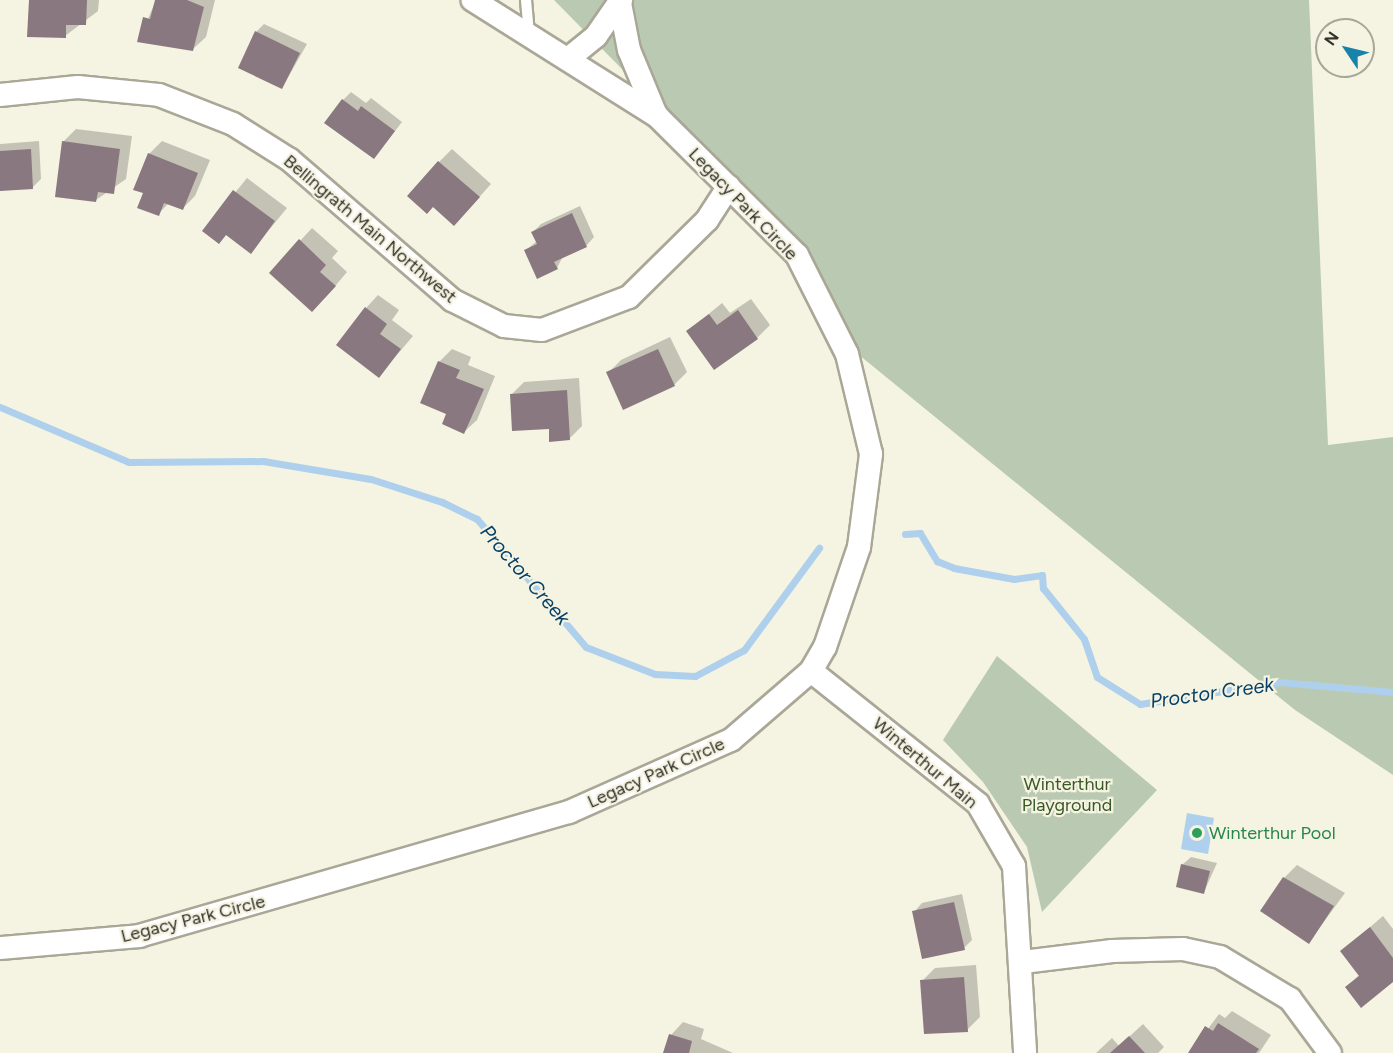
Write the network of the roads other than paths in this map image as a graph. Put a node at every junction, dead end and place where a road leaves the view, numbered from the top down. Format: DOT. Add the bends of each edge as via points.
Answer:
graph roads {
  1 [pos="473,0"];
  2 [pos="526,0"];
  3 [pos="620,1"];
  4 [pos="529,34"];
  5 [pos="569,58"];
  6 [pos="0,95"];
  7 [pos="657,117"];
  8 [pos="729,186"];
  9 [pos="811,671"];
  10 [pos="0,948"];
  11 [pos="1023,962"];
  12 [pos="1025,1053"];
  13 [pos="1330,1053"];
  1 -- 4 [label="street, Legacy Park Circle"];
  2 -- 4 [label="lane"];
  3 -- 5 [label="street" via="596,36"];
  3 -- 7 [label="street" via="629,50"];
  4 -- 5 [label="street, Legacy Park Circle"];
  5 -- 7 [label="street, Legacy Park Circle"];
  6 -- 8 [label="street, Bellingrath Main Northwest" via="78,87 159,95 233,123 290,160 452,300 514,327 542,330 629,297 707,220"];
  7 -- 8 [label="street, Legacy Park Circle"];
  8 -- 9 [label="street, Legacy Park Circle" via="797,255 847,354 871,454 859,547"];
  9 -- 10 [label="street, Legacy Park Circle" via="731,740 569,812 139,936"];
  9 -- 11 [label="street, Winterthur Main" via="978,804 1014,866"];
  11 -- 12 [label="street, Winterthur Main"];
  11 -- 13 [label="street" via="1136,951 1183,950 1220,957 1290,999"];
}
